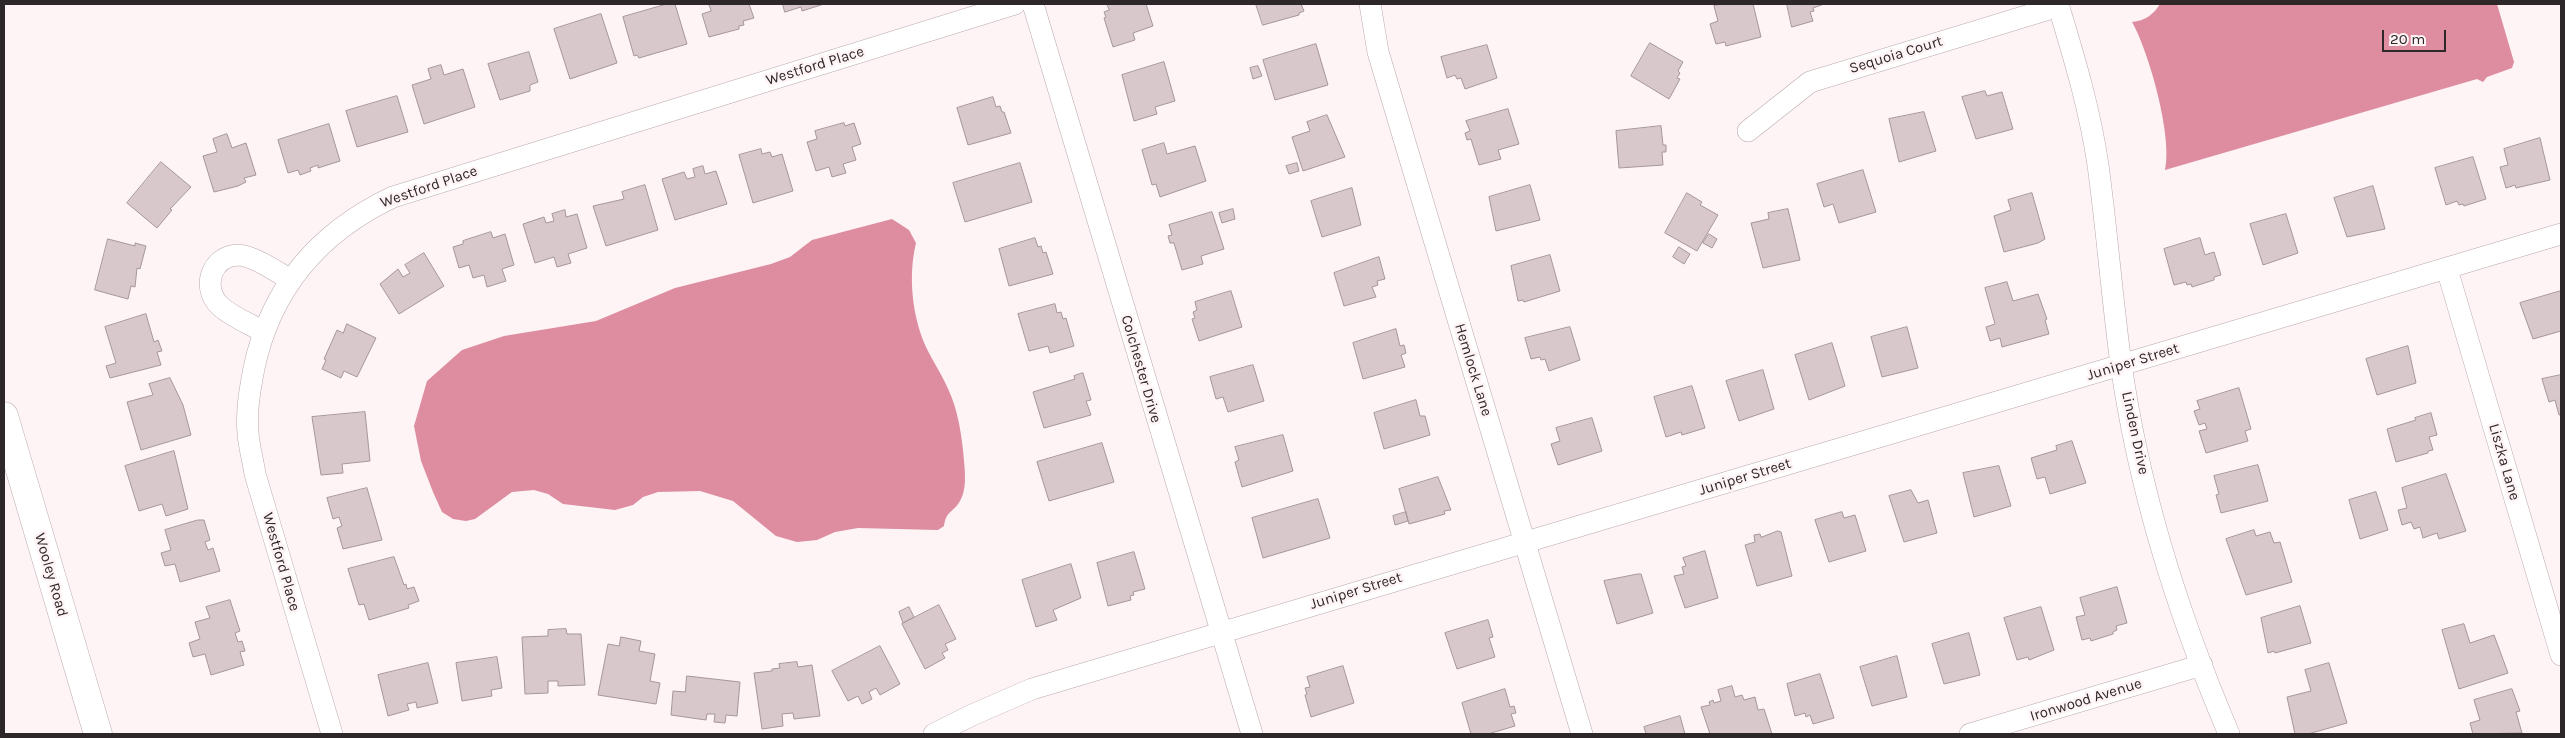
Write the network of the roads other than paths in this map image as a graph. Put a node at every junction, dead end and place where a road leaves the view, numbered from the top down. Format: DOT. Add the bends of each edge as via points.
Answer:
graph roads {
  1 [pos="1015,4"];
  2 [pos="1033,4"];
  3 [pos="1370,4"];
  4 [pos="2058,5"];
  5 [pos="1748,131"];
  6 [pos="2561,234"];
  7 [pos="2447,269"];
  8 [pos="290,280"];
  9 [pos="264,332"];
  10 [pos="2121,365"];
  11 [pos="4,416"];
  12 [pos="1525,542"];
  13 [pos="1221,632"];
  14 [pos="2561,655"];
  15 [pos="2202,665"];
  16 [pos="98,734"];
  17 [pos="332,734"];
  18 [pos="934,734"];
  19 [pos="1252,734"];
  20 [pos="1582,734"];
  21 [pos="1970,734"];
  22 [pos="2229,734"];
  1 -- 8 [label="street, Westford Place" via="393,197 369,208 338,230 306,259"];
  2 -- 13 [label="street, Colchester Drive"];
  3 -- 12 [label="street, Hemlock Lane" via="1378,52"];
  4 -- 5 [label="street, Sequoia Court" via="1810,82"];
  4 -- 10 [label="street, Linden Drive" via="2088,109 2098,164"];
  6 -- 7 [label="street, Juniper Street"];
  7 -- 10 [label="street, Juniper Street"];
  7 -- 14 [label="street, Liszka Lane"];
  8 -- 9 [label="street, Westford Place"];
  8 -- 9 [label="street" via="270,267 240,255 225,257 215,265 210,277 212,294 219,306"];
  9 -- 17 [label="street, Westford Place" via="249,395 248,432 255,474"];
  10 -- 12 [label="street, Juniper Street"];
  10 -- 15 [label="street, Linden Drive" via="2165,561"];
  11 -- 16 [label="street, Wooley Road"];
  12 -- 13 [label="street, Juniper Street"];
  12 -- 20 [label="street, Hemlock Lane"];
  13 -- 18 [label="street, Juniper Street" via="1023,692"];
  13 -- 19 [label="street, Colchester Drive"];
  15 -- 21 [label="street, Ironwood Avenue"];
  15 -- 22 [label="street, Linden Drive"];
}
